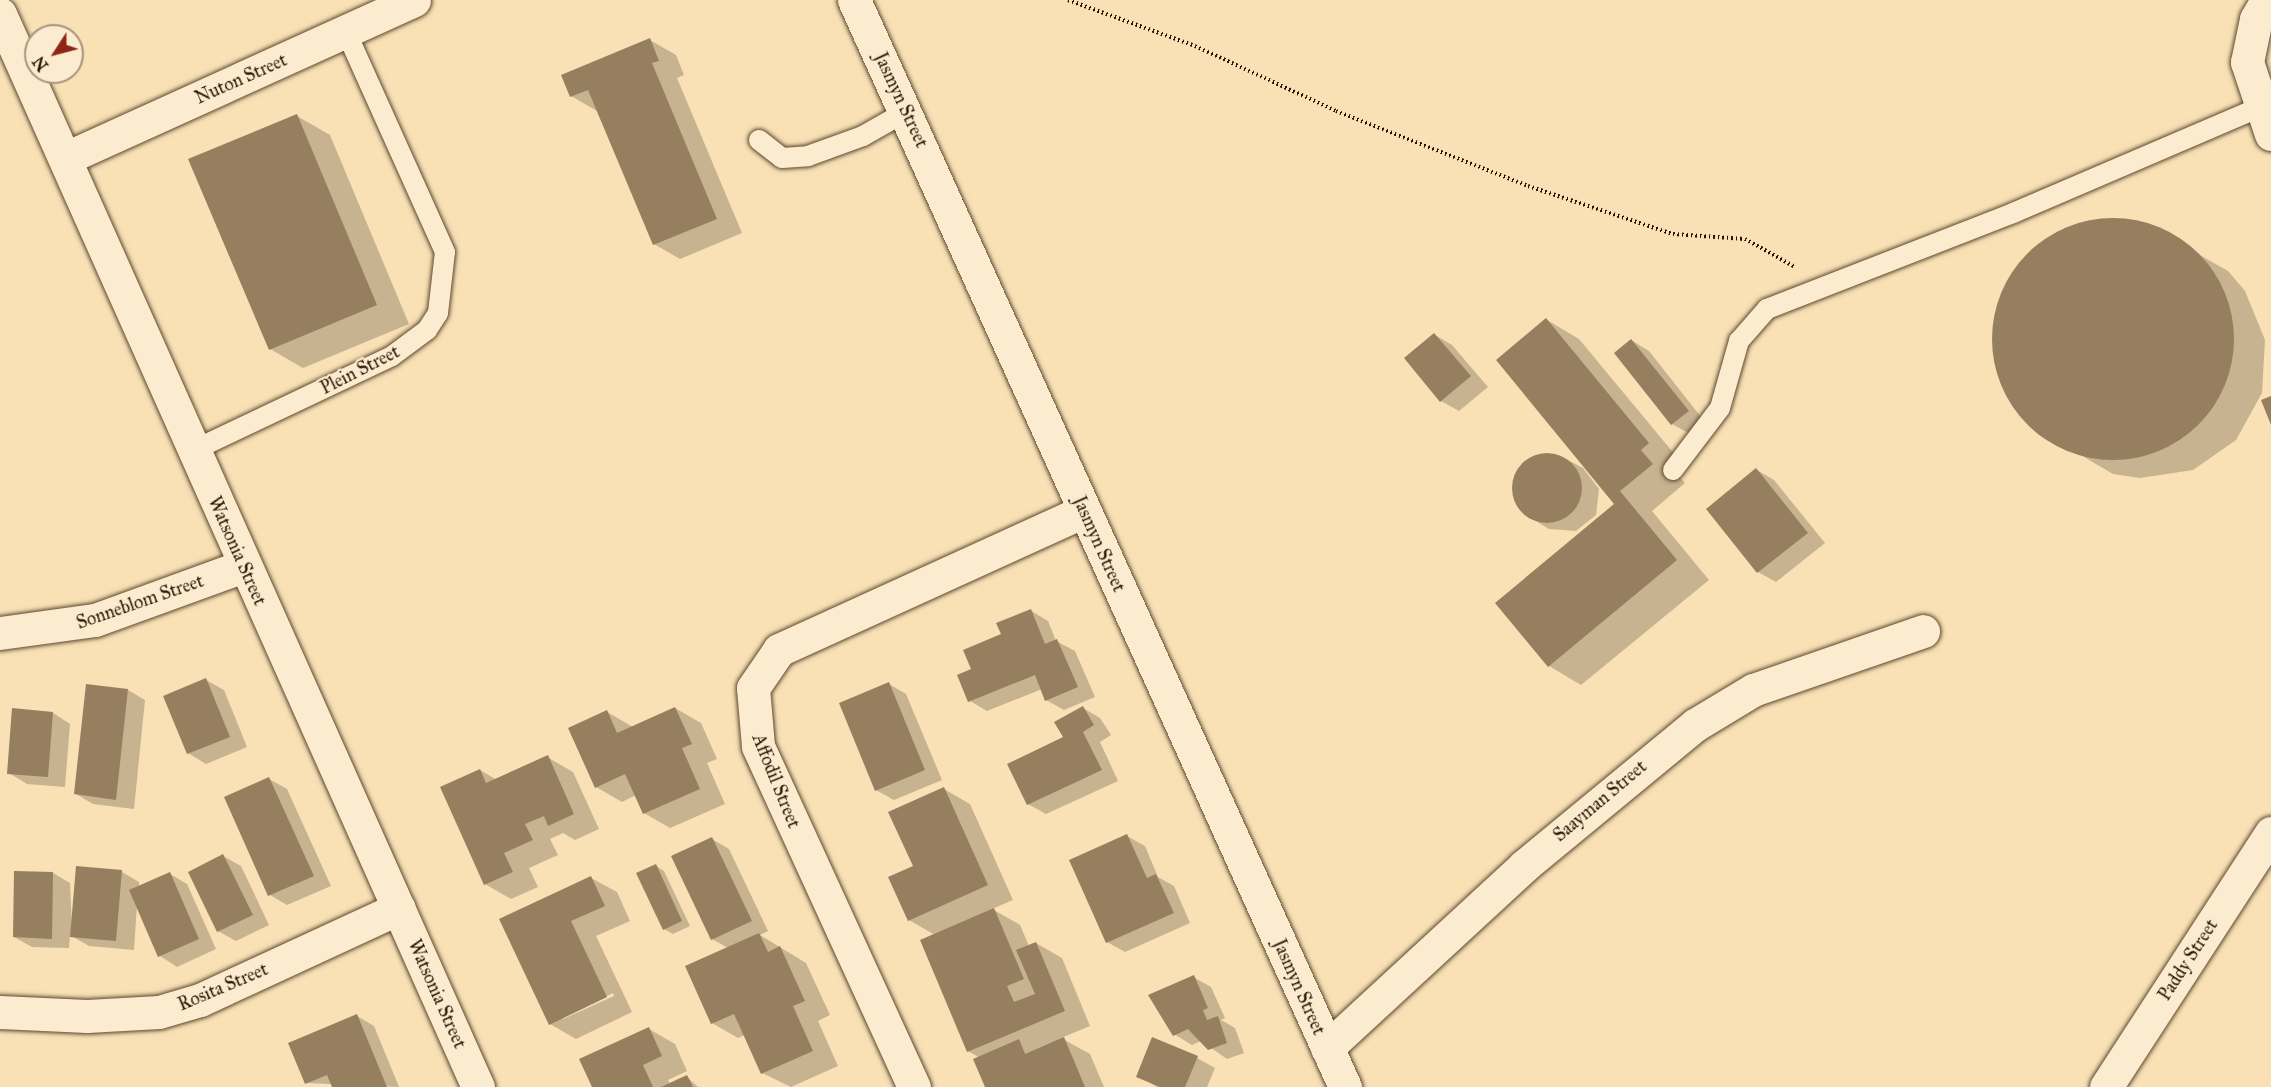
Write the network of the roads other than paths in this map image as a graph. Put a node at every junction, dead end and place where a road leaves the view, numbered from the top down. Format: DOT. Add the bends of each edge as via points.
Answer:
graph roads {
  1 [pos="414,0"];
  2 [pos="854,0"];
  3 [pos="2267,0"];
  4 [pos="0,14"];
  5 [pos="346,32"];
  6 [pos="907,111"];
  7 [pos="2265,121"];
  8 [pos="759,140"];
  9 [pos="66,158"];
  10 [pos="192,451"];
  11 [pos="1673,470"];
  12 [pos="1084,510"];
  13 [pos="243,566"];
  14 [pos="1923,631"];
  15 [pos="0,633"];
  16 [pos="2271,833"];
  17 [pos="399,908"];
  18 [pos="0,1012"];
  19 [pos="1327,1048"];
  20 [pos="478,1087"];
  21 [pos="914,1087"];
  22 [pos="1345,1087"];
  23 [pos="2106,1087"];
  1 -- 5 [label="street, Nuton Street"];
  2 -- 6 [label="street, Jasmyn Street"];
  3 -- 7 [label="street" via="2256,19 2247,62"];
  4 -- 9 [label="street, Watsonia Street"];
  5 -- 9 [label="street, Nuton Street"];
  5 -- 10 [label="lane, Plein Street" via="445,252 438,313 392,356"];
  6 -- 8 [label="lane" via="863,136 808,156 782,158"];
  6 -- 12 [label="street, Jasmyn Street"];
  7 -- 11 [label="lane" via="1782,301 1748,325 1720,408"];
  9 -- 10 [label="street, Watsonia Street"];
  10 -- 13 [label="street, Watsonia Street"];
  12 -- 19 [label="street, Jasmyn Street"];
  12 -- 21 [label="street, Affodil Street" via="779,650 753,688 758,746"];
  13 -- 15 [label="street, Sonneblom Street" via="95,620"];
  13 -- 17 [label="street, Watsonia Street"];
  14 -- 19 [label="street, Saayman Street" via="1753,690 1695,725 1524,866"];
  16 -- 23 [label="street, Paddy Street"];
  17 -- 18 [label="street, Rosita Street" via="200,1000 159,1012 87,1016"];
  17 -- 20 [label="street, Watsonia Street"];
  19 -- 22 [label="street, Jasmyn Street"];
}
